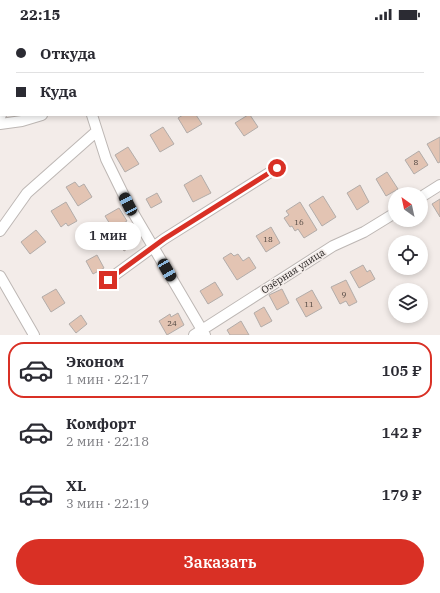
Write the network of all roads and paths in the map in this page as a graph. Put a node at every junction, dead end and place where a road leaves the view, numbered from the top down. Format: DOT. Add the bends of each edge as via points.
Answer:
graph roads {
  1 [pos="4,116"];
  2 [pos="39,116"];
  3 [pos="92,116"];
  4 [pos="22,121"];
  5 [pos="0,124"];
  6 [pos="0,129"];
  7 [pos="97,131"];
  8 [pos="277,168"];
  9 [pos="440,185"];
  10 [pos="428,193"];
  11 [pos="388,217"];
  12 [pos="0,232"];
  13 [pos="154,246"];
  14 [pos="0,276"];
  15 [pos="108,280"];
  16 [pos="200,333"];
  17 [pos="34,335"];
  1 -- 4 [label="street"];
  2 -- 4 [label="street"];
  3 -- 7 [label="street"];
  4 -- 5 [label="street"];
  4 -- 6 [label="street"];
  7 -- 12 [label="street" via="28,193"];
  7 -- 13 [label="street" via="106,159 128,204"];
  8 -- 13 [label="street"];
  9 -- 10 [label="street"];
  11 -- 16 [label="street, Озёрная улица" via="333,246"];
  13 -- 15 [label="street"];
  13 -- 16 [label="street"];
  14 -- 17 [label="street"];
}
